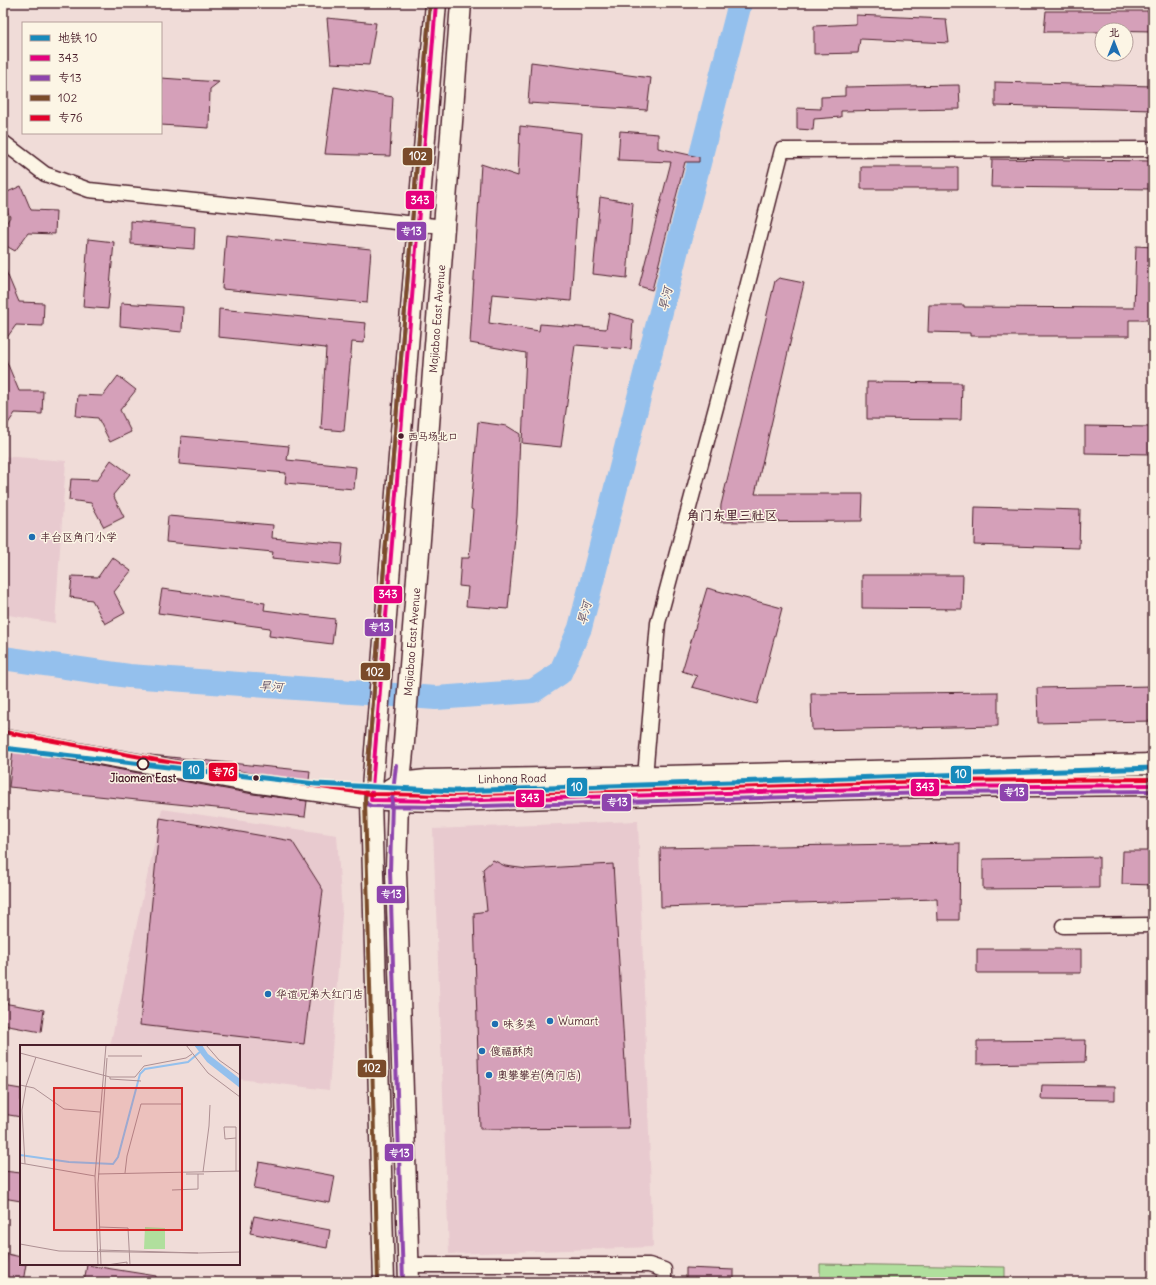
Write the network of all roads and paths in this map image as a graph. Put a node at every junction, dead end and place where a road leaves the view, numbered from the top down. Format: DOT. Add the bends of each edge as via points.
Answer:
graph roads {
  1 [pos="436,3"];
  2 [pos="461,3"];
  3 [pos="3,142"];
  4 [pos="1153,149"];
  5 [pos="419,224"];
  6 [pos="445,227"];
  7 [pos="3,738"];
  8 [pos="1153,764"];
  9 [pos="645,777"];
  10 [pos="1153,785"];
  11 [pos="399,792"];
  12 [pos="371,800"];
  13 [pos="1153,925"];
  14 [pos="1063,926"];
  15 [pos="409,1273"];
  16 [pos="384,1282"];
  17 [pos="664,1282"];
  1 -- 5 [label="main road"];
  2 -- 6 [label="main road, Majiabao East Avenue"];
  3 -- 5 [label="street" via="46,174 89,190"];
  4 -- 9 [label="street" via="782,150 658,623"];
  5 -- 6 [label="street"];
  5 -- 12 [label="main road"];
  6 -- 11 [label="main road, Majiabao East Avenue"];
  7 -- 12 [label="street" via="255,784"];
  8 -- 9 [label="main road, Linhong Road"];
  9 -- 11 [label="main road, Linhong Road" via="427,780"];
  10 -- 11 [label="main road, Linhong Road" via="929,787 464,800"];
  11 -- 12 [label="main road"];
  11 -- 15 [label="main road, Majiabao East Avenue" via="396,871"];
  12 -- 16 [label="main road"];
  13 -- 14 [label="street"];
  15 -- 17 [label="street" via="649,1265 664,1270"];
}
